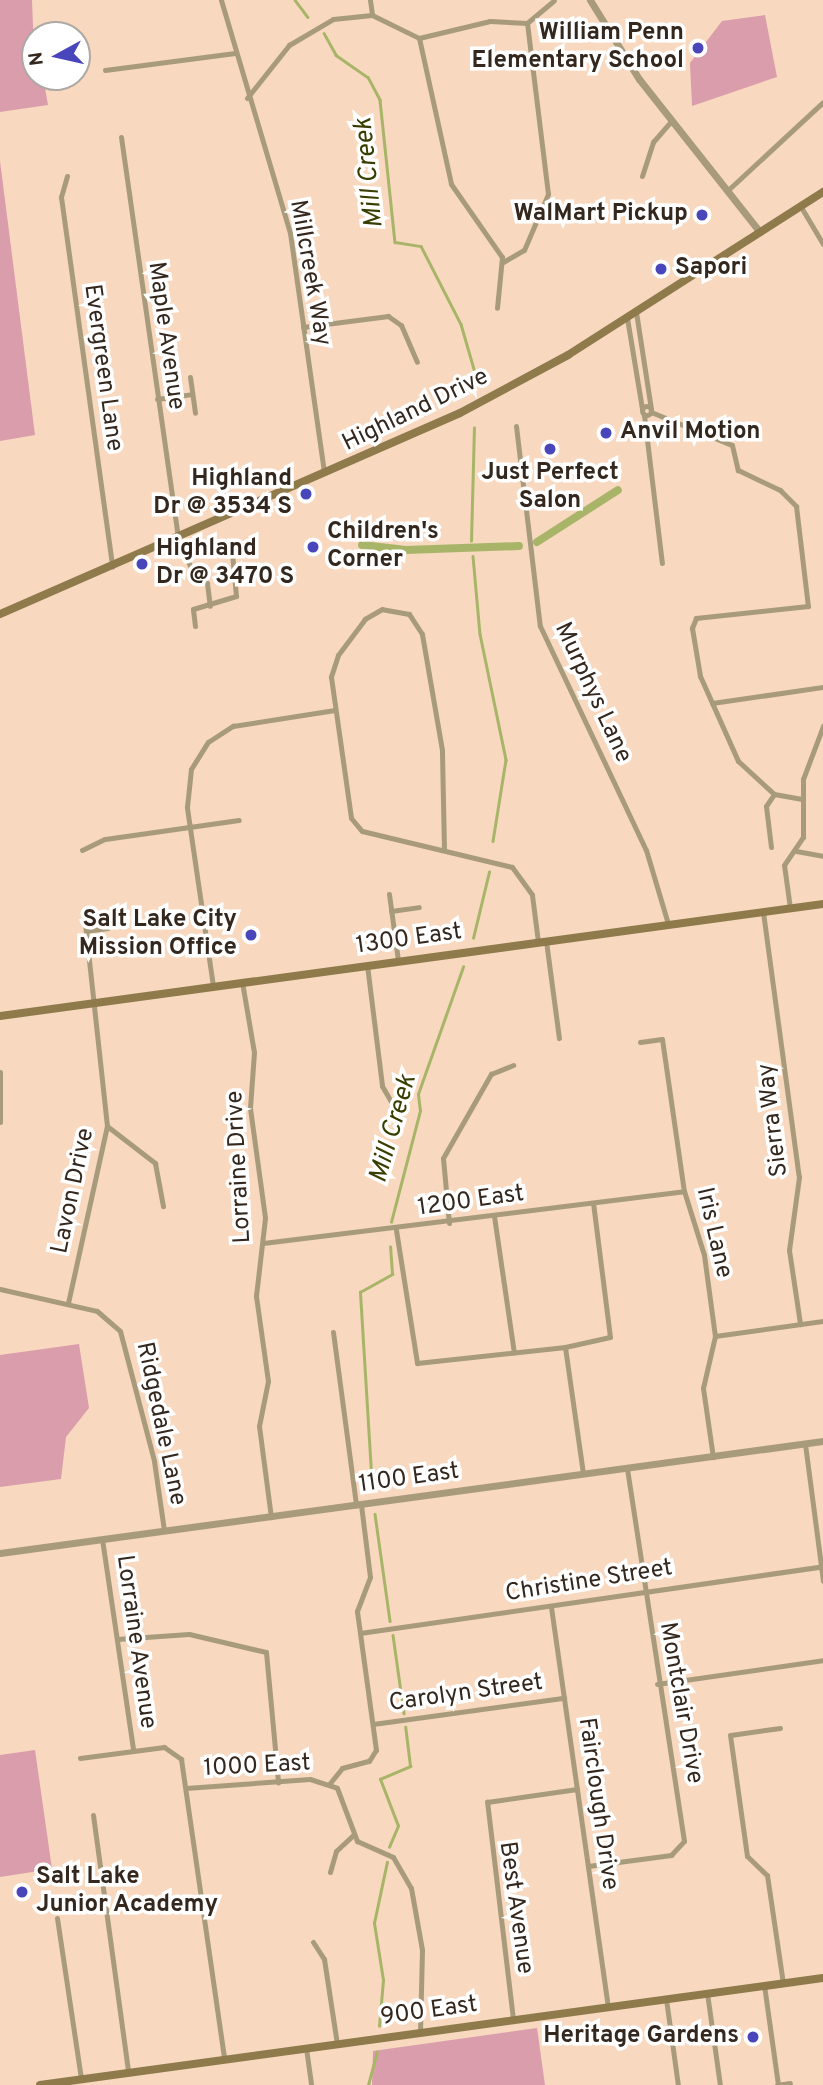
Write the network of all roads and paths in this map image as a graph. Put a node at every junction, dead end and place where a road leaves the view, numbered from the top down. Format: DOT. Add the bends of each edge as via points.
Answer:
graph roads {
  1 [pos="221,0"];
  2 [pos="370,0"];
  3 [pos="554,0"];
  4 [pos="590,0"];
  5 [pos="372,15"];
  6 [pos="527,23"];
  7 [pos="419,37"];
  8 [pos="235,53"];
  9 [pos="105,70"];
  10 [pos="247,98"];
  11 [pos="823,102"];
  12 [pos="672,120"];
  13 [pos="121,137"];
  14 [pos="67,176"];
  15 [pos="642,176"];
  16 [pos="728,190"];
  17 [pos="823,192"];
  18 [pos="801,207"];
  19 [pos="760,232"];
  20 [pos="823,244"];
  21 [pos="503,262"];
  22 [pos="498,308"];
  23 [pos="636,312"];
  24 [pos="627,318"];
  25 [pos="303,327"];
  26 [pos="417,362"];
  27 [pos="190,377"];
  28 [pos="192,394"];
  29 [pos="157,399"];
  30 [pos="647,411"];
  31 [pos="195,413"];
  32 [pos="516,426"];
  33 [pos="324,476"];
  34 [pos="178,540"];
  35 [pos="231,542"];
  36 [pos="662,563"];
  37 [pos="113,566"];
  38 [pos="210,606"];
  39 [pos="0,614"];
  40 [pos="195,626"];
  41 [pos="823,687"];
  42 [pos="712,703"];
  43 [pos="335,710"];
  44 [pos="823,726"];
  45 [pos="815,746"];
  46 [pos="823,748"];
  47 [pos="774,794"];
  48 [pos="801,799"];
  49 [pos="239,820"];
  50 [pos="190,827"];
  51 [pos="771,847"];
  52 [pos="444,849"];
  53 [pos="82,850"];
  54 [pos="796,850"];
  55 [pos="823,856"];
  56 [pos="388,894"];
  57 [pos="823,904"];
  58 [pos="419,907"];
  59 [pos="790,908"];
  60 [pos="391,911"];
  61 [pos="763,911"];
  62 [pos="84,914"];
  63 [pos="668,924"];
  64 [pos="108,928"];
  65 [pos="86,931"];
  66 [pos="542,941"];
  67 [pos="398,961"];
  68 [pos="367,965"];
  69 [pos="242,982"];
  70 [pos="213,986"];
  71 [pos="91,1003"];
  72 [pos="0,1016"];
  73 [pos="559,1038"];
  74 [pos="640,1042"];
  75 [pos="513,1065"];
  76 [pos="0,1072"];
  77 [pos="392,1103"];
  78 [pos="0,1122"];
  79 [pos="107,1126"];
  80 [pos="684,1191"];
  81 [pos="593,1203"];
  82 [pos="163,1206"];
  83 [pos="494,1216"];
  84 [pos="449,1223"];
  85 [pos="396,1230"];
  86 [pos="263,1243"];
  87 [pos="0,1289"];
  88 [pos="68,1303"];
  89 [pos="823,1321"];
  90 [pos="800,1325"];
  91 [pos="334,1332"];
  92 [pos="715,1336"];
  93 [pos="565,1347"];
  94 [pos="514,1353"];
  95 [pos="823,1441"];
  96 [pos="805,1444"];
  97 [pos="713,1457"];
  98 [pos="627,1468"];
  99 [pos="583,1474"];
  100 [pos="359,1505"];
  101 [pos="271,1517"];
  102 [pos="164,1530"];
  103 [pos="102,1539"];
  104 [pos="0,1553"];
  105 [pos="822,1566"];
  106 [pos="823,1581"];
  107 [pos="644,1591"];
  108 [pos="551,1607"];
  109 [pos="360,1633"];
  110 [pos="117,1639"];
  111 [pos="823,1660"];
  112 [pos="657,1684"];
  113 [pos="564,1698"];
  114 [pos="373,1724"];
  115 [pos="780,1728"];
  116 [pos="133,1750"];
  117 [pos="80,1758"];
  118 [pos="278,1783"];
  119 [pos="330,1783"];
  120 [pos="186,1788"];
  121 [pos="577,1789"];
  122 [pos="93,1815"];
  123 [pos="353,1835"];
  124 [pos="588,1866"];
  125 [pos="330,1872"];
  126 [pos="57,1918"];
  127 [pos="313,1942"];
  128 [pos="823,1978"];
  129 [pos="783,1983"];
  130 [pos="764,1985"];
  131 [pos="707,1993"];
  132 [pos="666,1999"];
  133 [pos="608,2007"];
  134 [pos="513,2019"];
  135 [pos="420,2032"];
  136 [pos="337,2044"];
  137 [pos="306,2049"];
  138 [pos="224,2059"];
  139 [pos="128,2072"];
  140 [pos="86,2081"];
  141 [pos="790,2083"];
  142 [pos="40,2085"];
  143 [pos="311,2085"];
  144 [pos="678,2085"];
  145 [pos="720,2085"];
  146 [pos="777,2085"];
  1 -- 8 [label="street, Millcreek Way"];
  2 -- 5 [label="street"];
  3 -- 6 [label="street"];
  4 -- 12 [label="street"];
  5 -- 7 [label="street"];
  5 -- 10 [label="street" via="333,19 300,35"];
  6 -- 7 [label="street" via="490,21"];
  6 -- 21 [label="street" via="548,194 524,250"];
  7 -- 21 [label="street" via="451,184"];
  8 -- 9 [label="street"];
  8 -- 10 [label="street, Millcreek Way"];
  10 -- 25 [label="street, Millcreek Way" via="289,233"];
  11 -- 16 [label="street"];
  12 -- 15 [label="street" via="653,142"];
  12 -- 16 [label="street"];
  13 -- 29 [label="street, Maple Avenue"];
  14 -- 37 [label="street, Evergreen Lane" via="61,197"];
  16 -- 19 [label="street"];
  17 -- 18 [label="main road, Highland Drive"];
  18 -- 19 [label="main road, Highland Drive"];
  18 -- 20 [label="street"];
  19 -- 23 [label="main road, Highland Drive"];
  21 -- 22 [label="street"];
  23 -- 24 [label="main road, Highland Drive"];
  23 -- 30 [label="street"];
  24 -- 30 [label="street"];
  24 -- 33 [label="main road, Highland Drive" via="460,413"];
  25 -- 26 [label="street" via="388,316 401,325"];
  25 -- 33 [label="street, Millcreek Way"];
  27 -- 28 [label="street"];
  28 -- 29 [label="street"];
  28 -- 31 [label="street"];
  29 -- 34 [label="street, Maple Avenue"];
  30 -- 36 [label="street"];
  30 -- 42 [label="street" via="732,445 738,470 789,496 800,517 808,606 696,618 697,666"];
  32 -- 63 [label="street, Murphys Lane" via="540,626 649,857"];
  33 -- 34 [label="main road, Highland Drive"];
  34 -- 37 [label="main road, Highland Drive"];
  34 -- 38 [label="street, Maple Avenue" via="190,567 207,583"];
  35 -- 38 [label="street" via="236,596"];
  37 -- 39 [label="main road, Highland Drive"];
  38 -- 40 [label="street" via="193,609"];
  41 -- 42 [label="street"];
  42 -- 47 [label="street" via="738,761"];
  43 -- 50 [label="street" via="243,723 216,735 188,777"];
  43 -- 52 [label="street" via="354,824"];
  43 -- 52 [label="street" via="333,663 365,620 390,608 409,614 422,634 442,750"];
  44 -- 45 [label="street"];
  45 -- 46 [label="street"];
  45 -- 48 [label="street"];
  47 -- 48 [label="street"];
  47 -- 51 [label="street" via="766,806"];
  48 -- 54 [label="street" via="804,833"];
  49 -- 50 [label="street"];
  50 -- 53 [label="street" via="106,839"];
  50 -- 70 [label="street"];
  52 -- 66 [label="street" via="494,860 526,880"];
  54 -- 55 [label="street"];
  54 -- 59 [label="street" via="784,865"];
  56 -- 60 [label="street"];
  57 -- 59 [label="main road, 1300 East"];
  58 -- 60 [label="street"];
  59 -- 61 [label="main road, 1300 East"];
  60 -- 67 [label="street"];
  61 -- 63 [label="main road, 1300 East"];
  61 -- 90 [label="street, Sierra Way" via="799,1177 789,1250"];
  62 -- 65 [label="street, Lavon Drive"];
  63 -- 66 [label="main road, 1300 East"];
  64 -- 65 [label="street"];
  65 -- 71 [label="street, Lavon Drive"];
  66 -- 67 [label="main road, 1300 East"];
  66 -- 73 [label="street"];
  67 -- 68 [label="main road, 1300 East"];
  68 -- 69 [label="main road, 1300 East"];
  68 -- 77 [label="street" via="382,1086"];
  69 -- 70 [label="main road, 1300 East"];
  69 -- 86 [label="street, Lorraine Drive" via="254,1052 250,1108"];
  70 -- 71 [label="main road, 1300 East"];
  71 -- 72 [label="main road, 1300 East"];
  71 -- 79 [label="street, Lavon Drive"];
  74 -- 80 [label="street, Iris Lane" via="662,1039"];
  75 -- 84 [label="street" via="491,1074 443,1158"];
  76 -- 78 [label="street"];
  79 -- 82 [label="street" via="155,1163"];
  79 -- 88 [label="street, Lavon Drive"];
  80 -- 81 [label="street, 1200 East"];
  80 -- 92 [label="street, Iris Lane" via="704,1255"];
  81 -- 83 [label="street, 1200 East"];
  81 -- 93 [label="street" via="610,1337"];
  83 -- 84 [label="street, 1200 East"];
  83 -- 94 [label="street"];
  84 -- 85 [label="street, 1200 East"];
  85 -- 86 [label="street, 1200 East"];
  85 -- 94 [label="street" via="417,1363"];
  86 -- 101 [label="street, Lorraine Drive" via="257,1296 268,1381 259,1426"];
  87 -- 88 [label="street, Ridgedale Lane"];
  88 -- 102 [label="street, Ridgedale Lane" via="104,1314 125,1339"];
  89 -- 90 [label="street"];
  90 -- 92 [label="street"];
  91 -- 100 [label="street"];
  92 -- 97 [label="street, Iris Lane" via="704,1388"];
  93 -- 94 [label="street"];
  93 -- 99 [label="street"];
  95 -- 96 [label="street, 1100 East"];
  96 -- 97 [label="street, 1100 East"];
  96 -- 105 [label="street"];
  97 -- 98 [label="street, 1100 East"];
  98 -- 99 [label="street, 1100 East"];
  98 -- 107 [label="street, Montclair Drive"];
  99 -- 100 [label="street, 1100 East"];
  100 -- 101 [label="street, 1100 East"];
  100 -- 109 [label="street" via="370,1577 358,1605"];
  101 -- 102 [label="street, 1100 East"];
  102 -- 103 [label="street, 1100 East"];
  103 -- 104 [label="street, 1100 East"];
  103 -- 110 [label="street, Lorraine Avenue"];
  105 -- 106 [label="street"];
  105 -- 107 [label="street, Christine Street"];
  107 -- 108 [label="street, Christine Street"];
  107 -- 112 [label="street, Montclair Drive"];
  108 -- 109 [label="street, Christine Street"];
  108 -- 113 [label="street, Fairclough Drive"];
  109 -- 114 [label="street"];
  110 -- 116 [label="street, Lorraine Avenue"];
  110 -- 118 [label="street" via="190,1633 266,1652"];
  111 -- 112 [label="street"];
  112 -- 124 [label="street, Montclair Drive" via="683,1845 671,1855"];
  113 -- 114 [label="street, Carolyn Street"];
  113 -- 121 [label="street, Fairclough Drive"];
  114 -- 119 [label="street" via="376,1755 342,1768"];
  115 -- 129 [label="street" via="730,1735 747,1856 767,1875"];
  116 -- 117 [label="street"];
  116 -- 120 [label="street, Lorraine Avenue" via="174,1750"];
  118 -- 119 [label="street, 1000 East"];
  118 -- 120 [label="street, 1000 East"];
  119 -- 123 [label="street" via="344,1799"];
  120 -- 138 [label="street, Lorraine Avenue"];
  121 -- 124 [label="street, Fairclough Drive"];
  121 -- 134 [label="street, Best Avenue" via="487,1802"];
  122 -- 139 [label="street"];
  123 -- 125 [label="street" via="336,1851"];
  123 -- 135 [label="street" via="393,1857 411,1888 422,1950"];
  124 -- 133 [label="street, Fairclough Drive"];
  126 -- 140 [label="street"];
  127 -- 136 [label="street" via="324,1959"];
  128 -- 129 [label="main road, 900 East"];
  129 -- 130 [label="main road, 900 East"];
  130 -- 131 [label="main road, 900 East"];
  130 -- 146 [label="street"];
  131 -- 132 [label="main road, 900 East"];
  131 -- 145 [label="street"];
  132 -- 133 [label="main road, 900 East"];
  132 -- 144 [label="street"];
  133 -- 134 [label="main road, 900 East"];
  134 -- 135 [label="main road, 900 East"];
  135 -- 136 [label="main road, 900 East"];
  136 -- 137 [label="main road, 900 East"];
  137 -- 138 [label="main road, 900 East"];
  137 -- 143 [label="street"];
  138 -- 139 [label="main road, 900 East"];
  139 -- 140 [label="main road, 900 East"];
  140 -- 142 [label="main road, 900 East"];
  141 -- 146 [label="street"];
}
